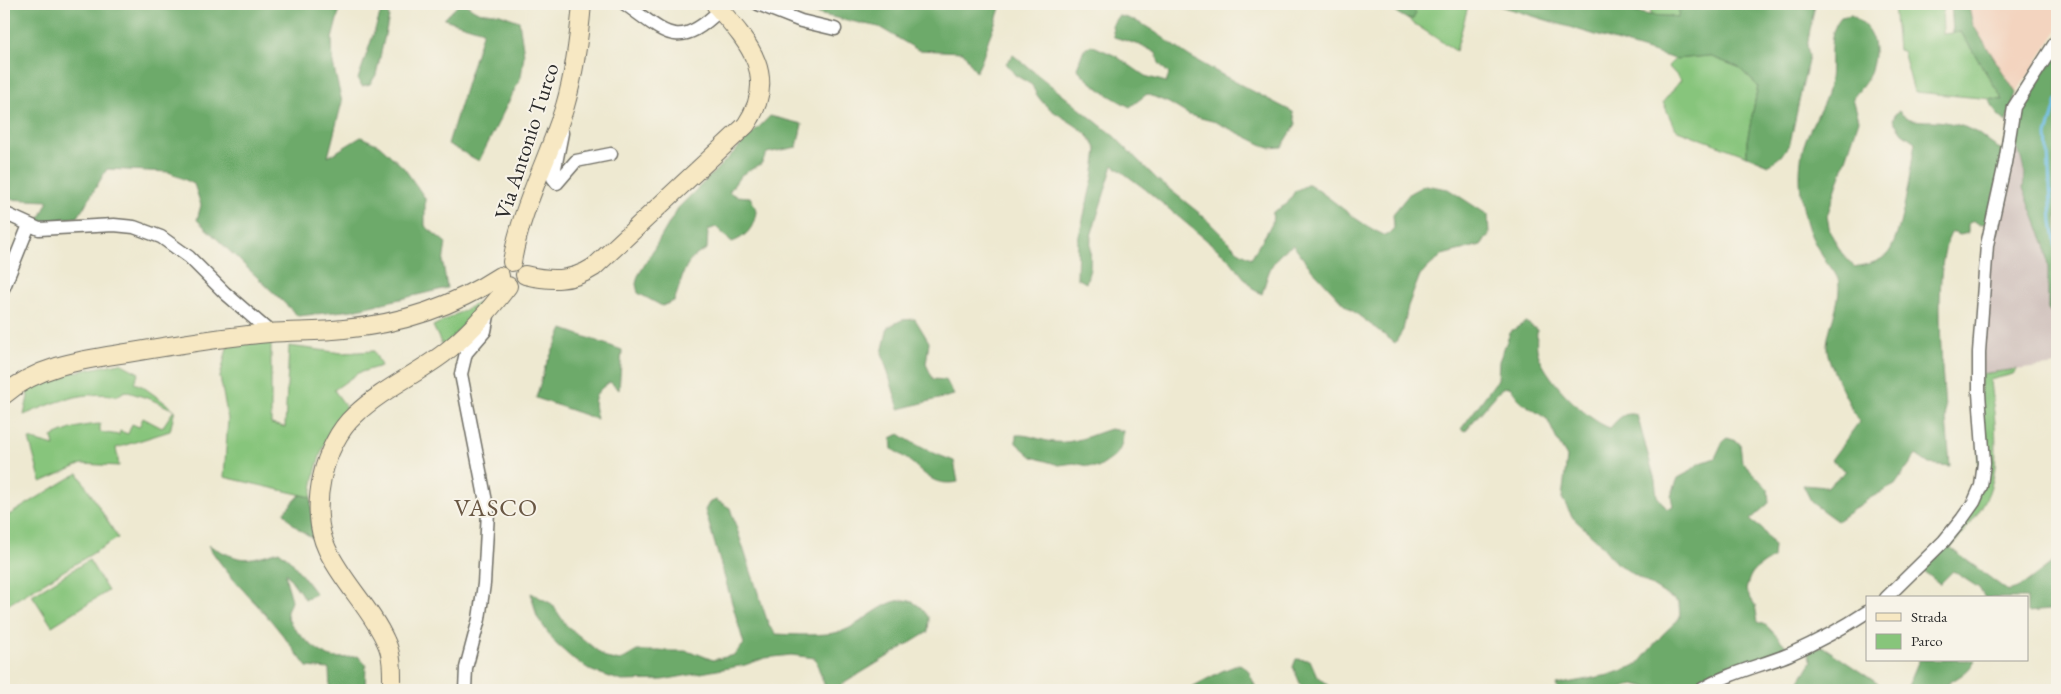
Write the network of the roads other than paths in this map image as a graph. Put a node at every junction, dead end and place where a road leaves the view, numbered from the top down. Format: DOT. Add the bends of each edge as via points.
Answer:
graph roads {
  1 [pos="582,4"];
  2 [pos="625,4"];
  3 [pos="758,4"];
  4 [pos="718,7"];
  5 [pos="835,29"];
  6 [pos="2057,40"];
  7 [pos="565,106"];
  8 [pos="611,154"];
  9 [pos="4,212"];
  10 [pos="29,225"];
  11 [pos="512,262"];
  12 [pos="525,275"];
  13 [pos="504,281"];
  14 [pos="4,287"];
  15 [pos="489,310"];
  16 [pos="271,333"];
  17 [pos="4,395"];
  18 [pos="1888,596"];
  19 [pos="1866,613"];
  20 [pos="392,690"];
  21 [pos="465,690"];
  22 [pos="1701,690"];
  1 -- 7 [label="main road, Via Antonio Turco" via="577,54"];
  2 -- 4 [label="street" via="667,32 682,35 700,28"];
  3 -- 5 [label="street" via="801,21"];
  4 -- 12 [label="main road" via="750,45 759,68 758,104 746,124 588,270 555,280"];
  6 -- 18 [label="street" via="2014,107 1987,245 1979,359 1984,453 1981,486 1977,498 1944,541"];
  7 -- 8 [label="street" via="567,111 554,181 560,182 576,161"];
  7 -- 11 [label="main road, Via Antonio Turco" via="525,212"];
  9 -- 10 [label="street"];
  10 -- 14 [label="street"];
  10 -- 16 [label="street" via="48,230 114,225 134,227 161,237 189,257"];
  11 -- 12 [label="main road" via="523,268"];
  11 -- 13 [label="main road" via="501,269"];
  12 -- 13 [label="main road" via="516,286"];
  13 -- 15 [label="main road"];
  13 -- 16 [label="main road" via="445,305 377,325"];
  15 -- 20 [label="main road" via="442,355 354,416 335,443 323,475 318,502 320,530 340,572 387,642"];
  15 -- 21 [label="street" via="485,330 466,353 461,374 488,512 483,595 466,668"];
  16 -- 17 [label="main road" via="190,342 76,362 34,375"];
  19 -- 22 [label="street" via="1807,646"];
}
